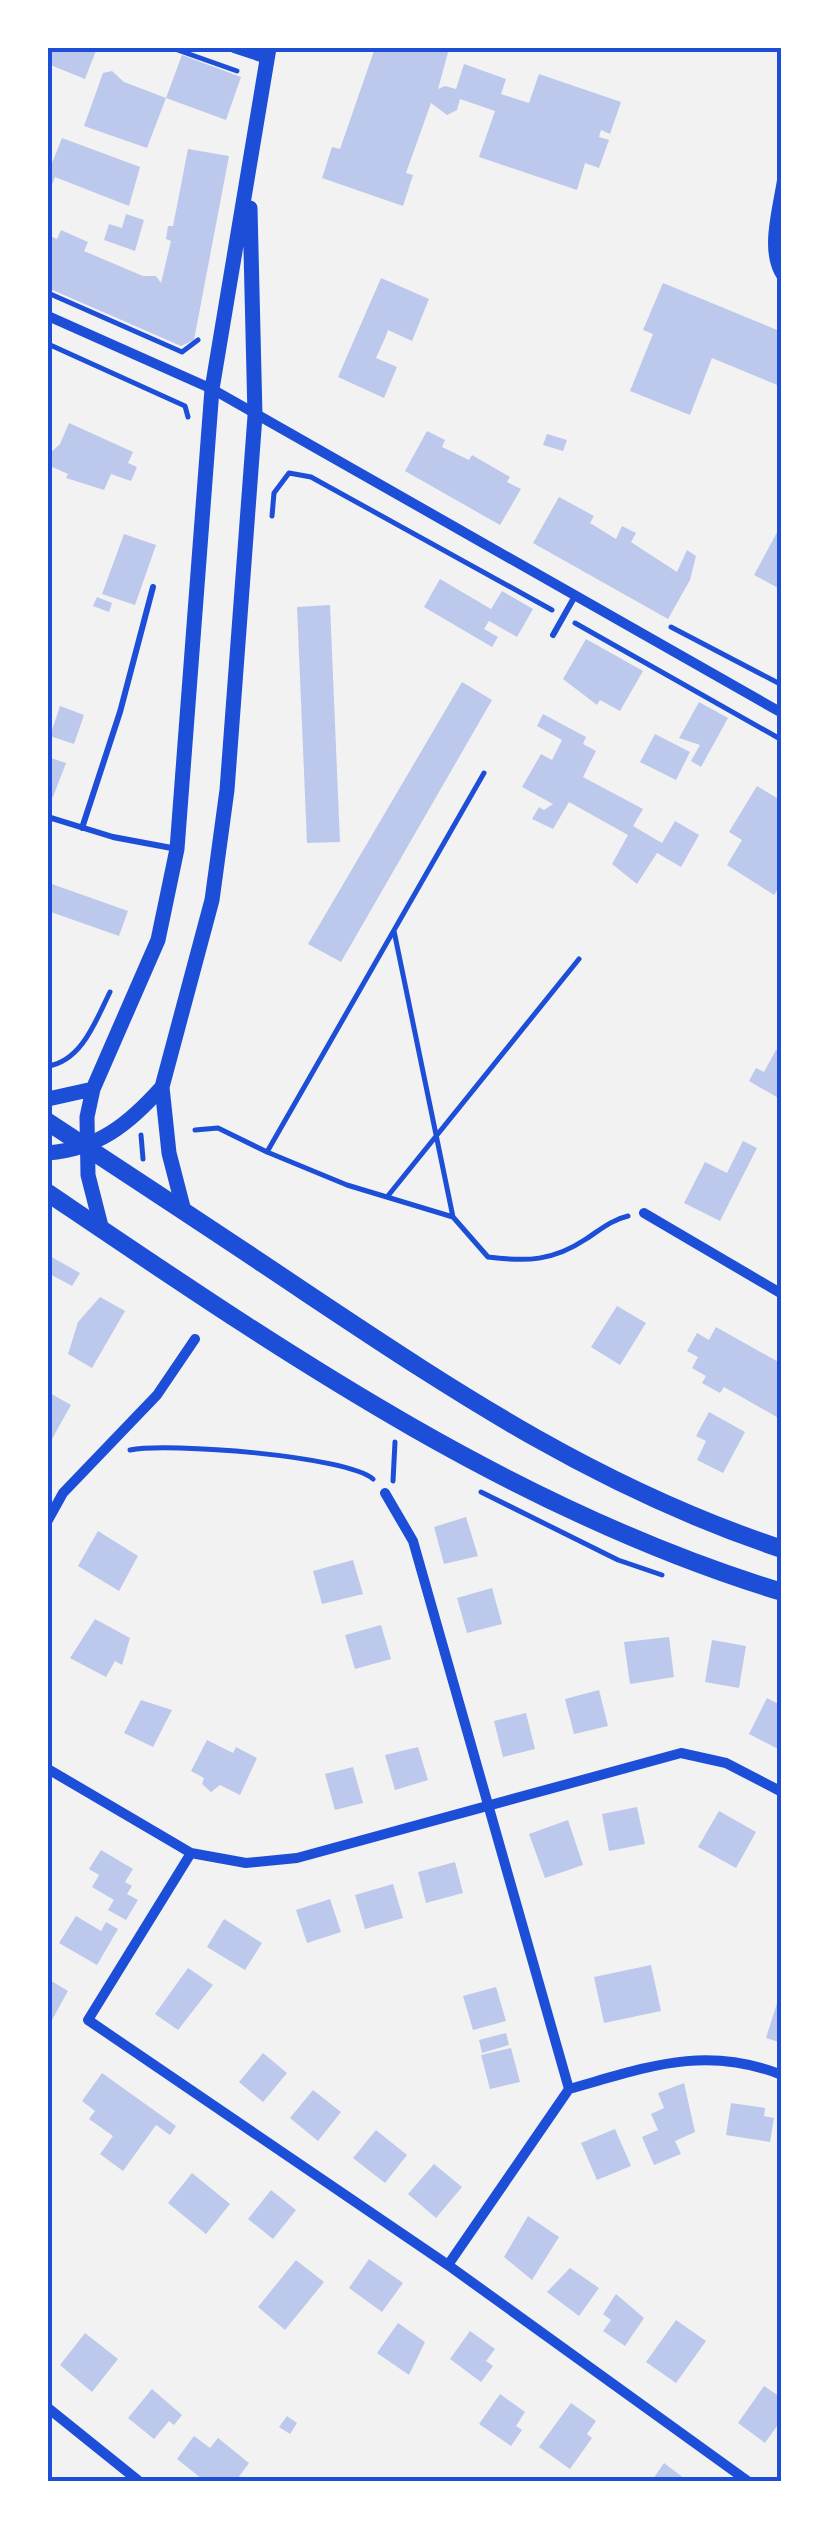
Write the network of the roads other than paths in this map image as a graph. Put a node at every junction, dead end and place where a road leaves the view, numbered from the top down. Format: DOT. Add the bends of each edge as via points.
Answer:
graph roads {
  1 [pos="234,48"];
  2 [pos="268,53"];
  3 [pos="248,174"];
  4 [pos="782,180"];
  5 [pos="782,277"];
  6 [pos="48,316"];
  7 [pos="212,390"];
  8 [pos="255,416"];
  9 [pos="153,587"];
  10 [pos="576,596"];
  11 [pos="552,635"];
  12 [pos="782,713"];
  13 [pos="48,817"];
  14 [pos="82,828"];
  15 [pos="177,849"];
  16 [pos="162,1087"];
  17 [pos="93,1089"];
  18 [pos="48,1099"];
  19 [pos="48,1122"];
  20 [pos="86,1148"];
  21 [pos="48,1153"];
  22 [pos="48,1193"];
  23 [pos="184,1211"];
  24 [pos="644,1212"];
  25 [pos="102,1230"];
  26 [pos="782,1294"];
  27 [pos="195,1339"];
  28 [pos="385,1493"];
  29 [pos="48,1520"];
  30 [pos="782,1549"];
  31 [pos="782,1592"];
  32 [pos="48,1769"];
  33 [pos="782,1792"];
  34 [pos="489,1807"];
  35 [pos="190,1852"];
  36 [pos="782,2075"];
  37 [pos="569,2089"];
  38 [pos="448,2265"];
  39 [pos="48,2408"];
  40 [pos="140,2482"];
  41 [pos="749,2482"];
  1 -- 2 [label="street"];
  2 -- 3 [label="street"];
  3 -- 7 [label="street"];
  3 -- 8 [label="street"];
  4 -- 5 [label="street" via="774,259"];
  6 -- 7 [label="street"];
  7 -- 8 [label="street"];
  7 -- 15 [label="street"];
  8 -- 10 [label="street"];
  8 -- 16 [label="street" via="225,808 212,900"];
  9 -- 14 [label="lane"];
  10 -- 11 [label="lane"];
  10 -- 12 [label="street"];
  13 -- 14 [label="lane"];
  14 -- 15 [label="lane"];
  15 -- 17 [label="street" via="158,940"];
  16 -- 20 [label="street" via="130,1120"];
  16 -- 23 [label="street"];
  17 -- 18 [label="street"];
  17 -- 20 [label="street"];
  19 -- 20 [label="main road"];
  20 -- 21 [label="street"];
  20 -- 23 [label="main road"];
  20 -- 25 [label="street"];
  22 -- 25 [label="main road"];
  23 -- 30 [label="main road" via="558,1454 634,1493"];
  24 -- 26 [label="street"];
  25 -- 31 [label="main road" via="450,1451 621,1536"];
  27 -- 29 [label="street" via="158,1395 63,1493"];
  28 -- 34 [label="street" via="413,1541"];
  32 -- 35 [label="street"];
  33 -- 34 [label="street" via="726,1763 680,1753"];
  34 -- 35 [label="street" via="298,1858 246,1863"];
  34 -- 37 [label="street"];
  35 -- 38 [label="street" via="88,2020"];
  36 -- 37 [label="street" via="722,2058 677,2059"];
  37 -- 38 [label="street"];
  38 -- 41 [label="street"];
  39 -- 40 [label="street"];
}
